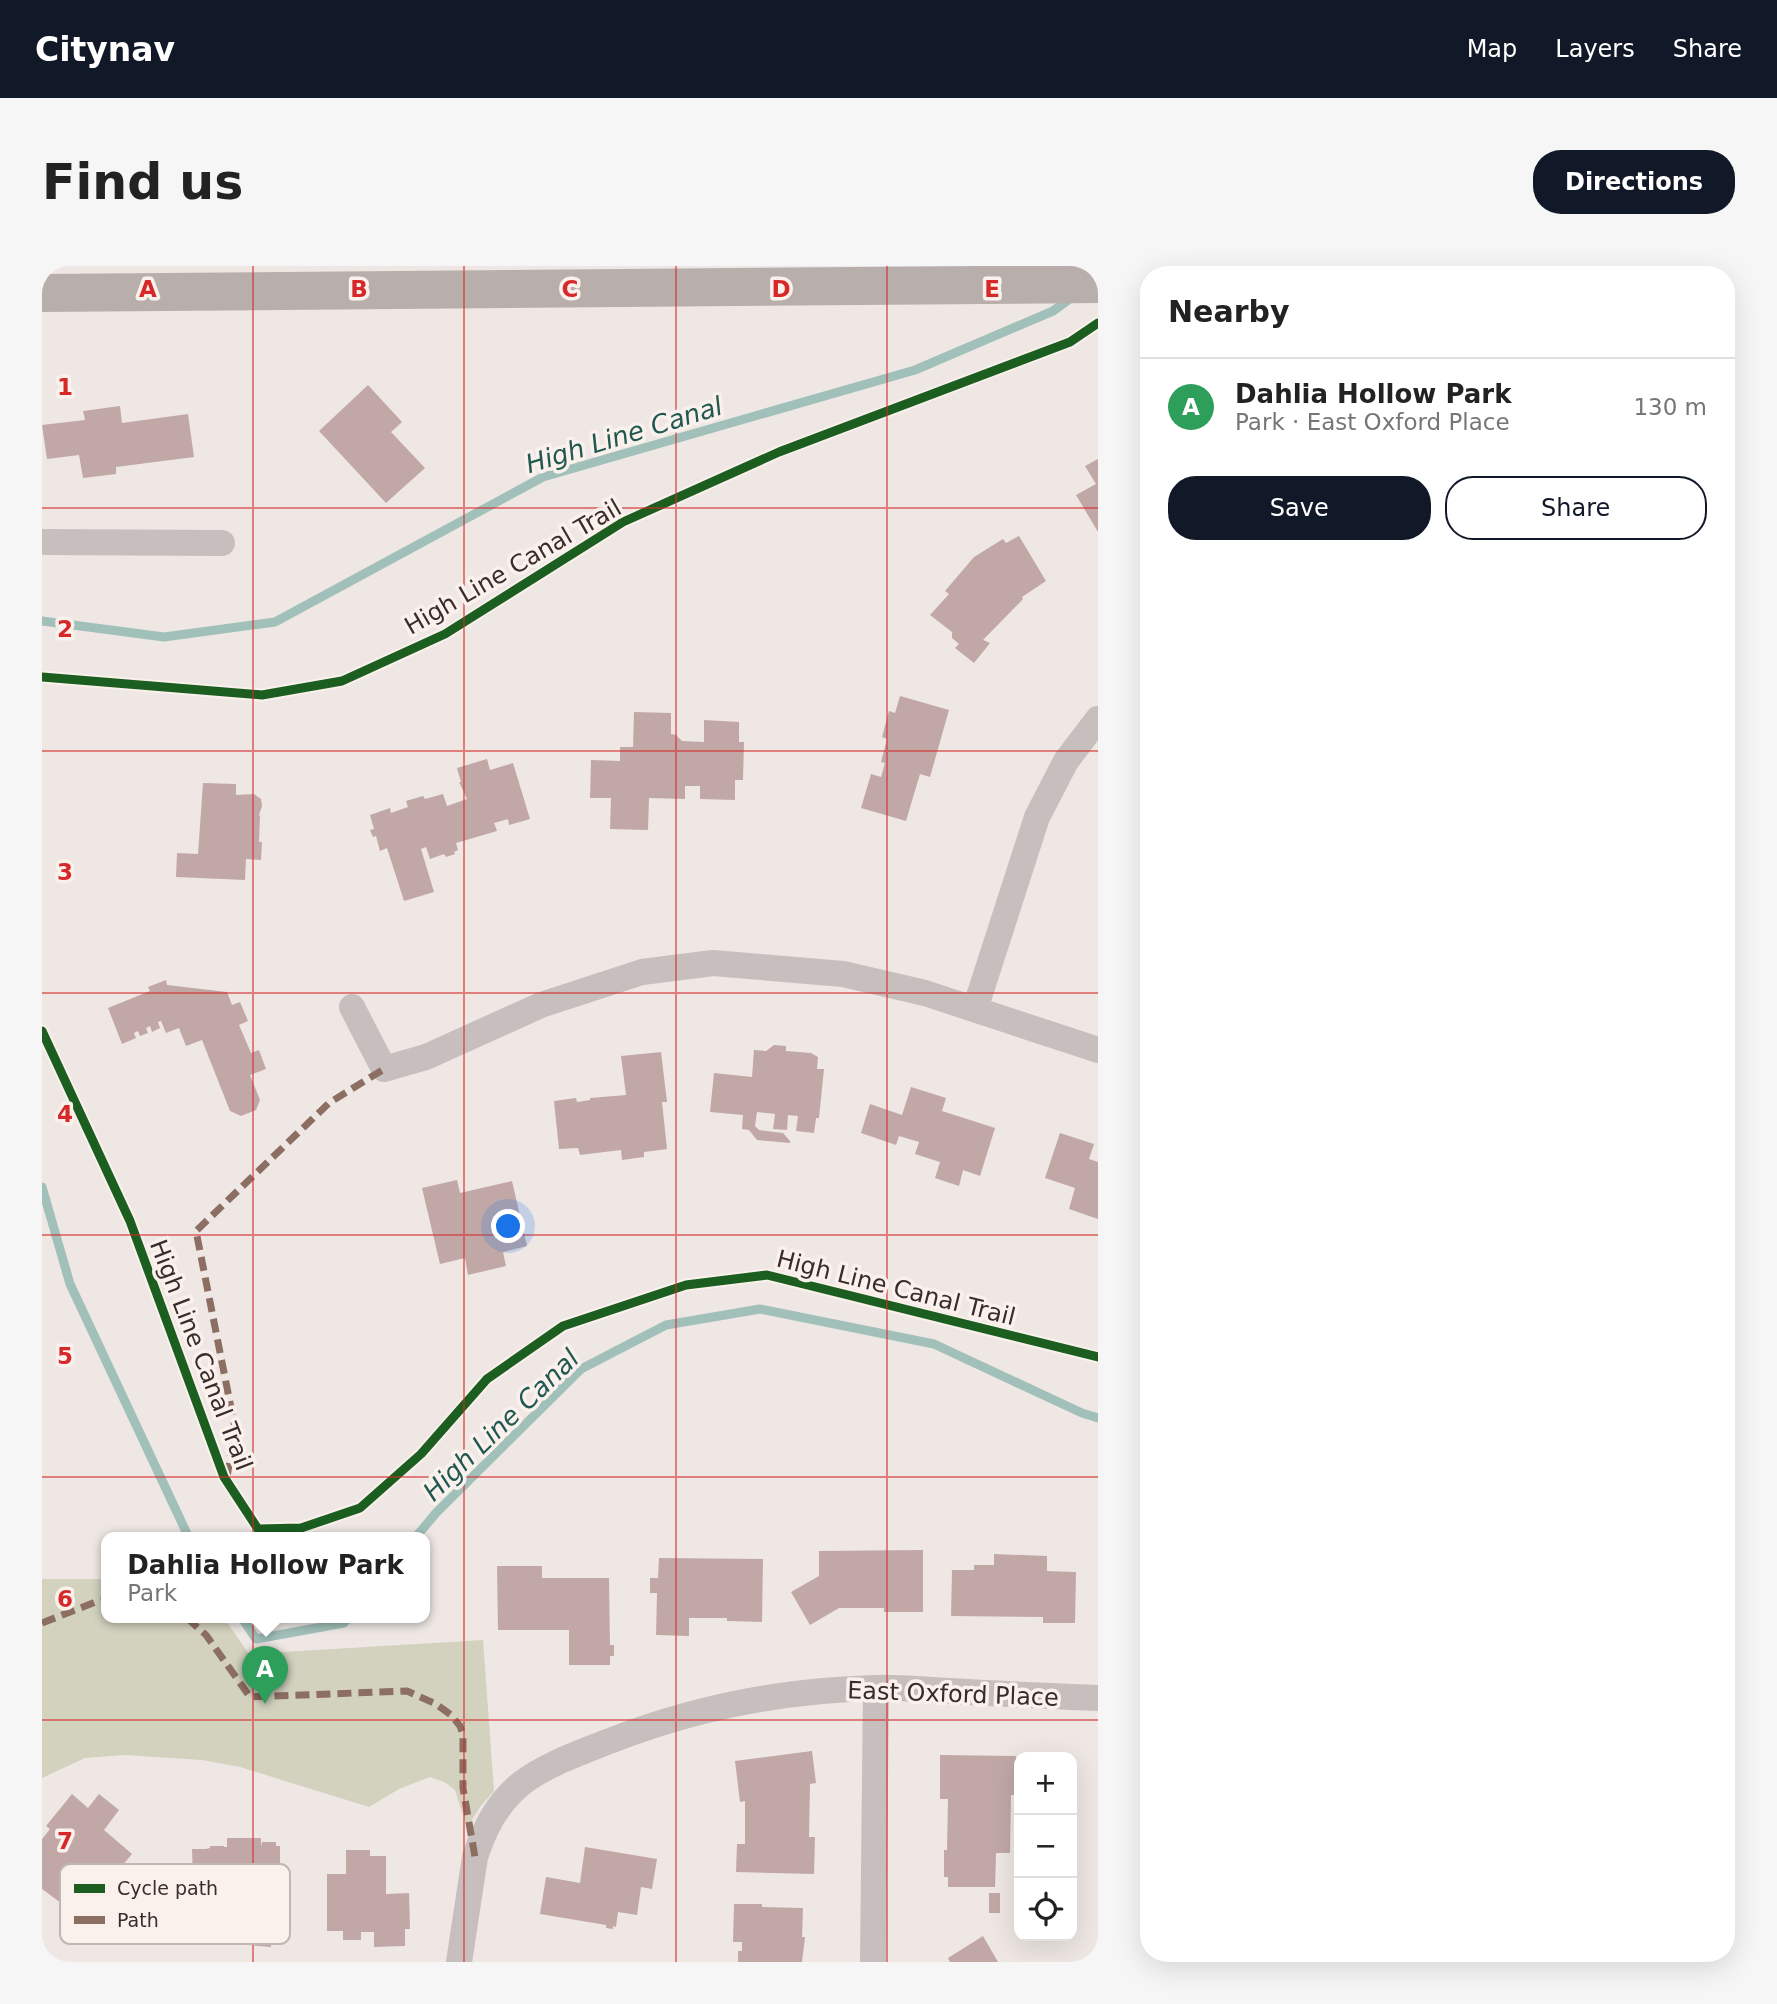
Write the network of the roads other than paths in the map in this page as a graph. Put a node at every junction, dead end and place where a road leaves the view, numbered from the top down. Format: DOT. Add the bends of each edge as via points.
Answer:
graph roads {
  1 [pos="1083,284"];
  2 [pos="42,293"];
  3 [pos="42,542"];
  4 [pos="222,543"];
  5 [pos="1098,719"];
  6 [pos="352,1007"];
  7 [pos="975,1009"];
  8 [pos="1098,1050"];
  9 [pos="876,1688"];
  10 [pos="1098,1698"];
  11 [pos="459,1962"];
  12 [pos="873,1962"];
  1 -- 2 [label="street"];
  3 -- 4 [label="street"];
  5 -- 7 [label="street" via="1066,761 1037,817"];
  6 -- 7 [label="street" via="384,1069 426,1057 541,1004 642,972 713,963 843,974"];
  7 -- 8 [label="street"];
  9 -- 10 [label="street, East Oxford Place"];
  9 -- 11 [label="street, East Oxford Place" via="779,1695 725,1705 636,1731 527,1777 503,1799 479,1842"];
  9 -- 12 [label="street"];
}
